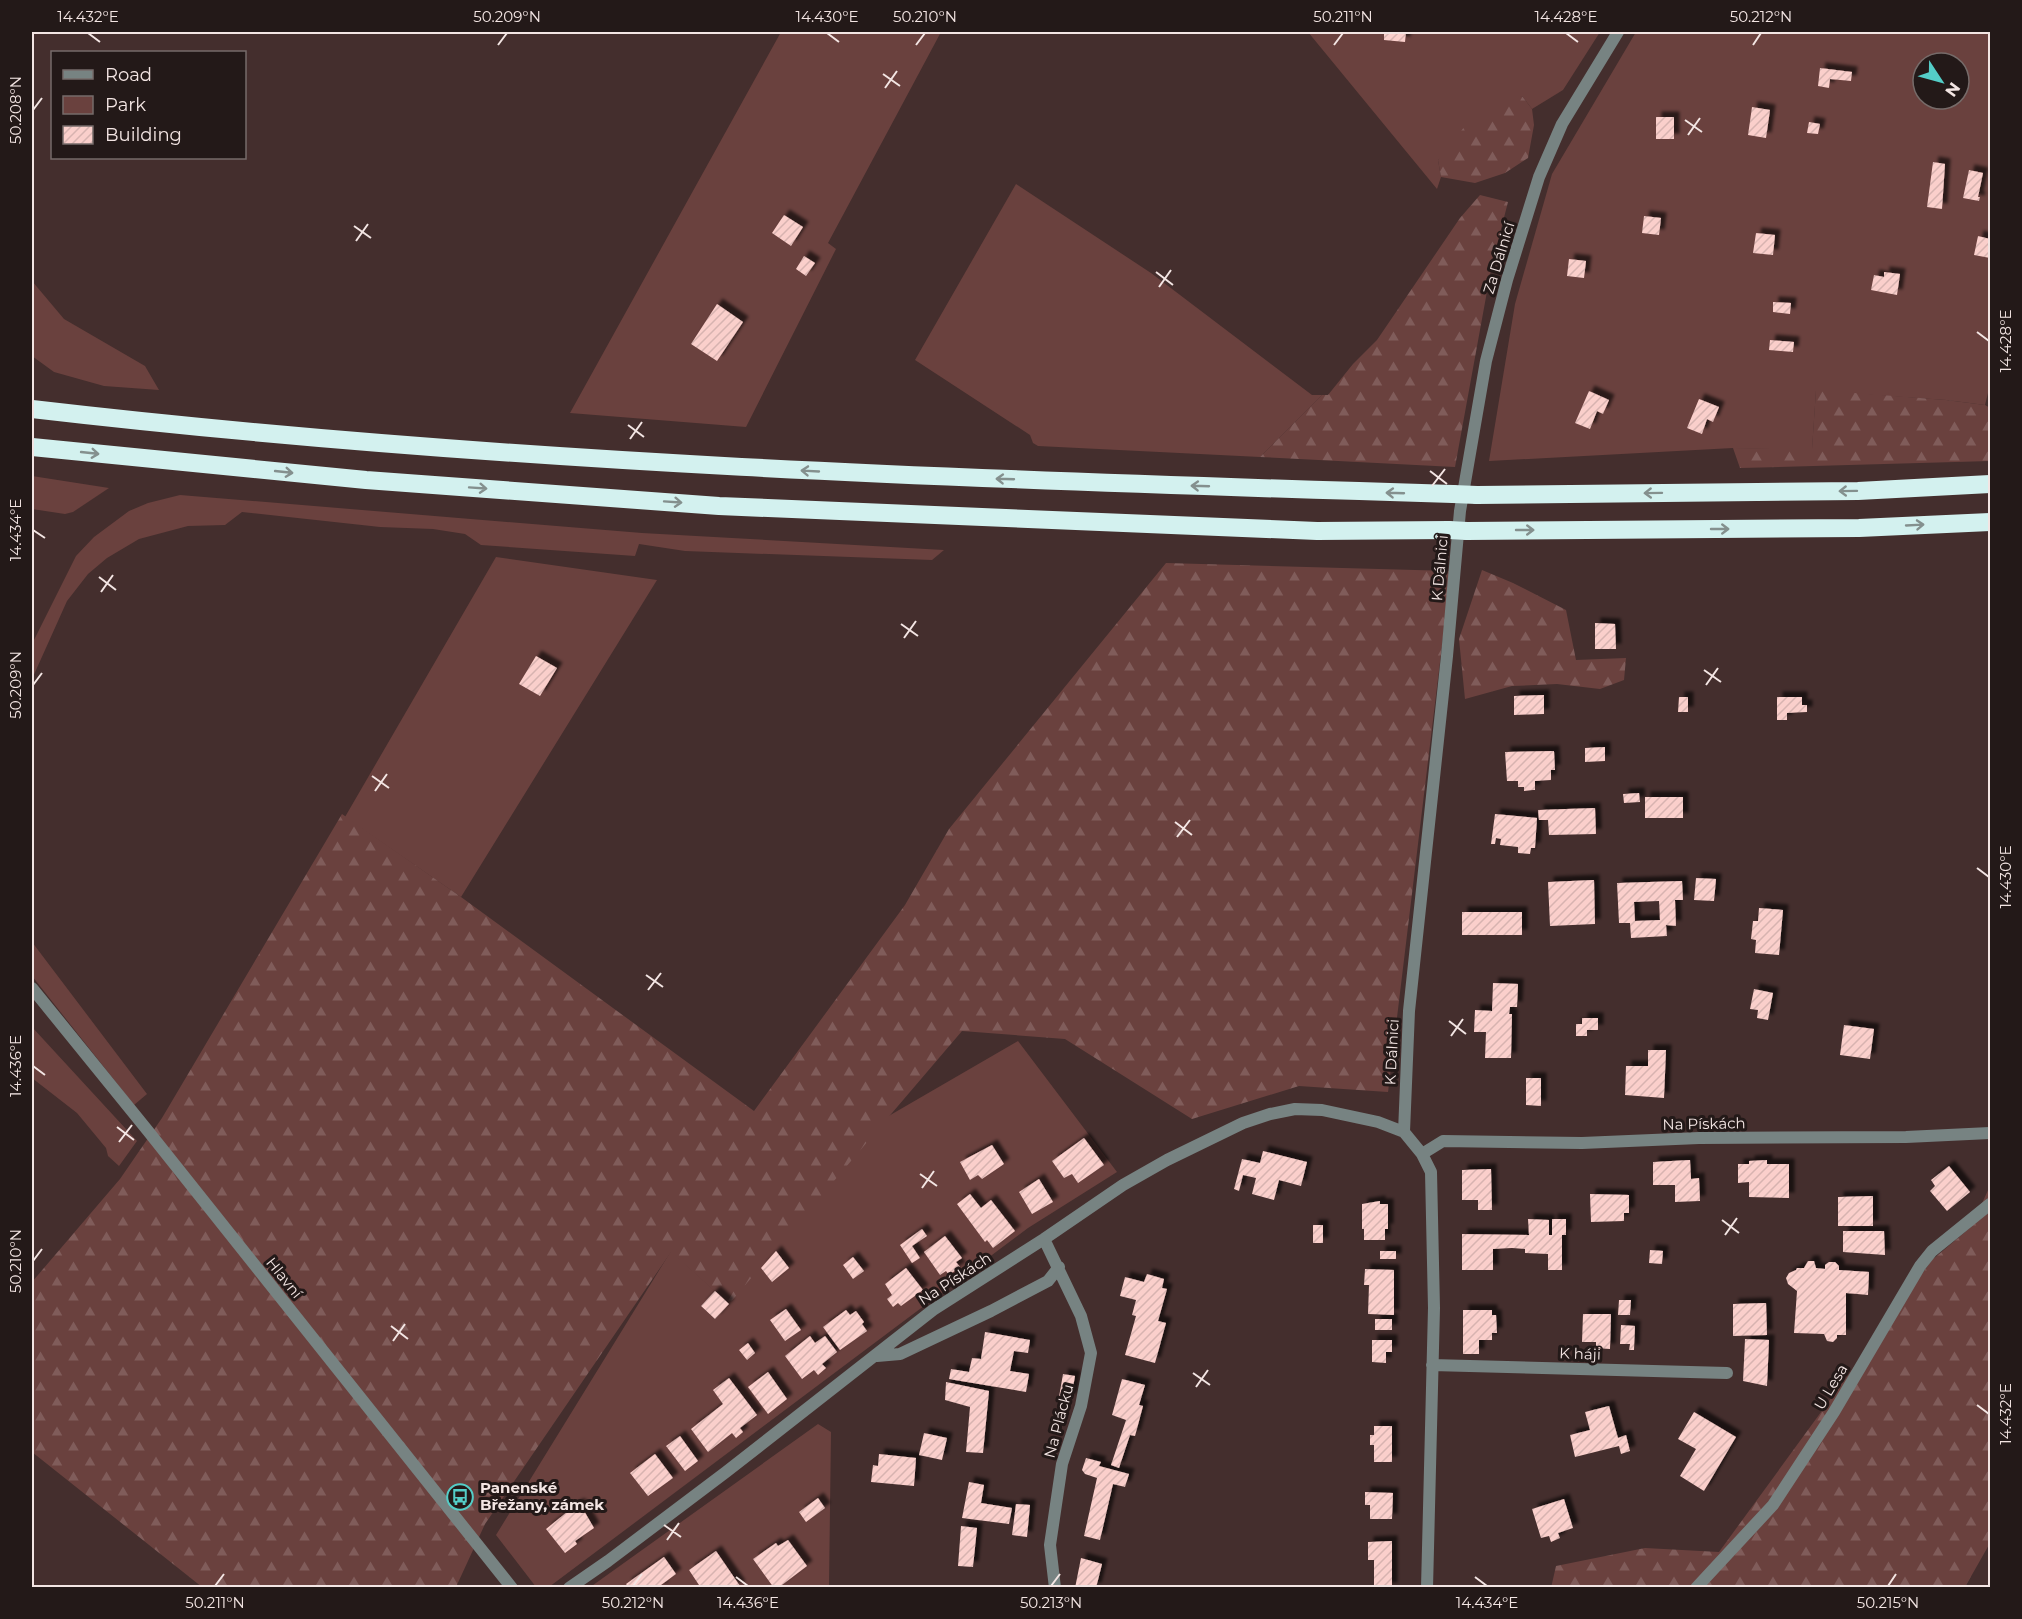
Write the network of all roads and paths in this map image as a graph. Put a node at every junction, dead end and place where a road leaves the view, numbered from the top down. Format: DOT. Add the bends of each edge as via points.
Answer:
graph roads {
  1 [pos="1618,32"];
  2 [pos="32,409"];
  3 [pos="32,447"];
  4 [pos="1990,484"];
  5 [pos="1457,503"];
  6 [pos="1990,522"];
  7 [pos="32,988"];
  8 [pos="1404,1132"];
  9 [pos="1990,1133"];
  10 [pos="1422,1154"];
  11 [pos="1990,1204"];
  12 [pos="1044,1239"];
  13 [pos="1059,1268"];
  14 [pos="876,1356"];
  15 [pos="1432,1365"];
  16 [pos="1727,1373"];
  17 [pos="512,1587"];
  18 [pos="570,1587"];
  19 [pos="1055,1587"];
  20 [pos="1427,1587"];
  21 [pos="1696,1587"];
  1 -- 5 [label="street, Za Dálnicí" via="1563,124 1539,177 1486,361"];
  5 -- 2 [label="highway, one-way" via="718,467 336,439"];
  3 -- 6 [label="highway, one-way" via="366,480 719,506 1317,531 1859,528"];
  4 -- 5 [label="highway, one-way, bridge" via="1858,491 1477,495"];
  5 -- 8 [label="street, K Dálnici" via="1446,668 1409,1011"];
  7 -- 17 [label="street, Hlavní"];
  8 -- 10 [label="street"];
  8 -- 12 [label="street, Na Pískách" via="1322,1110 1295,1109 1270,1114 1167,1160"];
  9 -- 10 [label="street, Na Pískách" via="1582,1143 1443,1141"];
  10 -- 15 [label="street" via="1431,1172 1434,1230"];
  11 -- 21 [label="street, U Lesa" via="1932,1251 1920,1266 1834,1412 1773,1505"];
  12 -- 13 [label="street, Na Plácku"];
  12 -- 14 [label="street, Na Pískách" via="933,1310"];
  13 -- 14 [label="street" via="1048,1281 991,1311 900,1354"];
  13 -- 19 [label="street, Na Plácku" via="1081,1316 1091,1353 1081,1406 1062,1464 1050,1545"];
  14 -- 18 [label="street, Na Pískách"];
  15 -- 16 [label="street, K háji"];
  15 -- 20 [label="street"];
}
